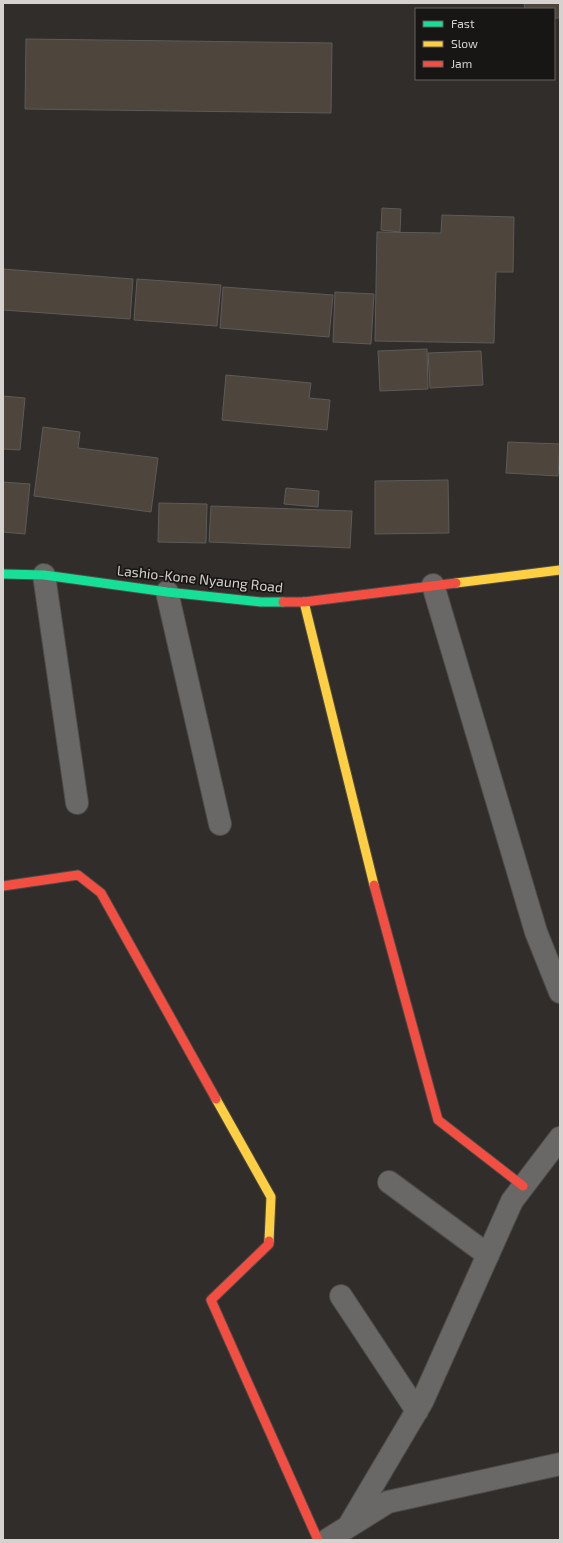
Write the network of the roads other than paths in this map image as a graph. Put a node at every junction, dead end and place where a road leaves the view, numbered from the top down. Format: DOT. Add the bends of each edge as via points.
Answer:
graph roads {
  1 [pos="560,570"];
  2 [pos="3,574"];
  3 [pos="44,575"];
  4 [pos="433,585"];
  5 [pos="167,592"];
  6 [pos="304,602"];
  7 [pos="77,803"];
  8 [pos="220,824"];
  9 [pos="3,886"];
  10 [pos="560,992"];
  11 [pos="560,1138"];
  12 [pos="389,1182"];
  13 [pos="523,1186"];
  14 [pos="488,1255"];
  15 [pos="341,1296"];
  16 [pos="417,1411"];
  17 [pos="560,1464"];
  18 [pos="348,1527"];
  19 [pos="318,1540"];
  20 [pos="327,1540"];
  1 -- 4 [label="street, Lashio-Kone Nyaung Road"];
  2 -- 3 [label="street, Lashio-Kone Nyaung Road"];
  3 -- 5 [label="street, Lashio-Kone Nyaung Road"];
  3 -- 7 [label="street"];
  4 -- 6 [label="street, Lashio-Kone Nyaung Road"];
  4 -- 10 [label="street" via="536,932"];
  5 -- 6 [label="street, Lashio-Kone Nyaung Road" via="261,602"];
  5 -- 8 [label="street"];
  6 -- 13 [label="street" via="373,880 438,1120"];
  9 -- 19 [label="street" via="78,874 101,893 271,1196 269,1244 211,1300"];
  11 -- 13 [label="street"];
  12 -- 14 [label="street"];
  13 -- 14 [label="street" via="512,1201"];
  14 -- 16 [label="street"];
  15 -- 16 [label="street"];
  16 -- 18 [label="street"];
  17 -- 18 [label="street" via="388,1502"];
  18 -- 20 [label="street"];
}
